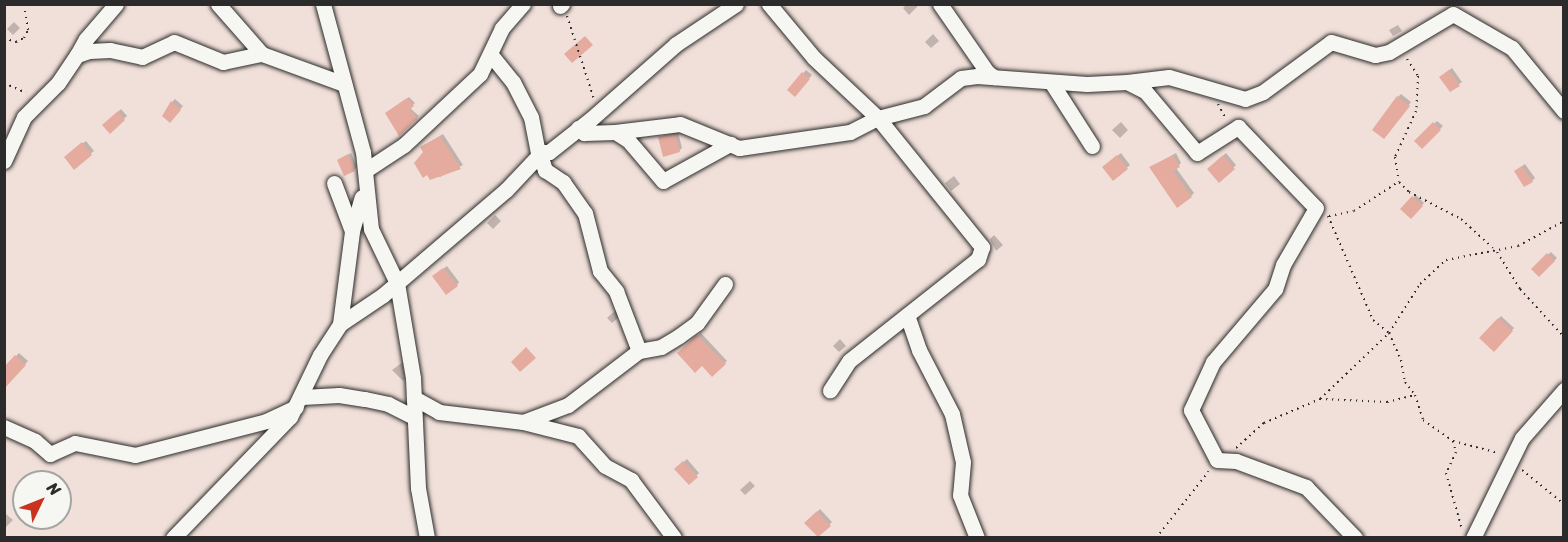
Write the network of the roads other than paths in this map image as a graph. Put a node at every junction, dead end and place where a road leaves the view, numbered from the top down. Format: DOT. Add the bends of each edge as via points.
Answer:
graph roads {
  1 [pos="116,4"];
  2 [pos="218,4"];
  3 [pos="323,4"];
  4 [pos="523,4"];
  5 [pos="736,4"];
  6 [pos="769,4"];
  7 [pos="940,4"];
  8 [pos="262,54"];
  9 [pos="491,54"];
  10 [pos="77,55"];
  11 [pos="994,77"];
  12 [pos="1051,82"];
  13 [pos="1127,82"];
  14 [pos="344,84"];
  15 [pos="1563,111"];
  16 [pos="878,118"];
  17 [pos="578,128"];
  18 [pos="615,132"];
  19 [pos="730,144"];
  20 [pos="1092,146"];
  21 [pos="544,153"];
  22 [pos="4,161"];
  23 [pos="366,170"];
  24 [pos="334,183"];
  25 [pos="364,189"];
  26 [pos="352,231"];
  27 [pos="397,283"];
  28 [pos="725,284"];
  29 [pos="907,315"];
  30 [pos="340,324"];
  31 [pos="639,351"];
  32 [pos="830,390"];
  33 [pos="1563,390"];
  34 [pos="416,399"];
  35 [pos="300,401"];
  36 [pos="414,417"];
  37 [pos="523,422"];
  38 [pos="4,427"];
  39 [pos="173,537"];
  40 [pos="427,537"];
  41 [pos="674,537"];
  42 [pos="977,537"];
  43 [pos="1355,537"];
  44 [pos="1473,537"];
  1 -- 10 [label="street"];
  2 -- 8 [label="street"];
  3 -- 14 [label="street"];
  4 -- 9 [label="street" via="502,28"];
  5 -- 17 [label="street" via="676,44"];
  6 -- 16 [label="street" via="814,58"];
  7 -- 11 [label="street"];
  8 -- 10 [label="street" via="223,62 174,42 142,57 99,49"];
  8 -- 14 [label="street"];
  9 -- 21 [label="street" via="513,82 531,117 538,152"];
  9 -- 23 [label="street" via="487,66 453,100 404,145"];
  10 -- 22 [label="street" via="58,83 24,117"];
  11 -- 12 [label="street"];
  11 -- 16 [label="street" via="961,78 924,106"];
  12 -- 13 [label="street"];
  12 -- 20 [label="street"];
  13 -- 15 [label="street" via="1169,77 1245,99 1263,92 1331,42 1375,55 1402,44 1442,18 1457,14 1475,30 1504,42 1525,59"];
  13 -- 43 [label="street" via="1145,91 1197,153 1238,128 1316,208 1283,265 1275,289 1213,362 1191,410 1217,460 1236,461 1306,487"];
  14 -- 23 [label="street"];
  16 -- 19 [label="street" via="850,132 739,148"];
  16 -- 29 [label="street" via="982,247 978,259"];
  17 -- 18 [label="street" via="584,133"];
  17 -- 21 [label="street"];
  18 -- 19 [label="street" via="680,124"];
  18 -- 19 [label="street" via="628,140 656,178 663,181"];
  21 -- 27 [label="street"];
  21 -- 31 [label="street" via="545,170 564,182 585,213 600,272 616,291"];
  23 -- 25 [label="street"];
  24 -- 26 [label="street"];
  25 -- 26 [label="street"];
  25 -- 27 [label="street" via="371,229"];
  26 -- 30 [label="street"];
  27 -- 30 [label="street"];
  27 -- 34 [label="street"];
  28 -- 31 [label="street" via="697,323 661,347"];
  29 -- 32 [label="street" via="849,361"];
  29 -- 42 [label="street" via="919,351 952,414 963,462 960,495"];
  30 -- 35 [label="street" via="320,355"];
  31 -- 37 [label="street" via="568,405"];
  33 -- 44 [label="street" via="1538,417 1510,458"];
  34 -- 36 [label="street"];
  34 -- 37 [label="street" via="439,412"];
  35 -- 36 [label="street" via="339,395 365,399"];
  35 -- 38 [label="street" via="266,421 135,455 75,443 50,454 34,441"];
  35 -- 39 [label="street" via="257,454"];
  36 -- 40 [label="street" via="418,488"];
  37 -- 41 [label="street" via="578,436 605,466 631,480"];
}
